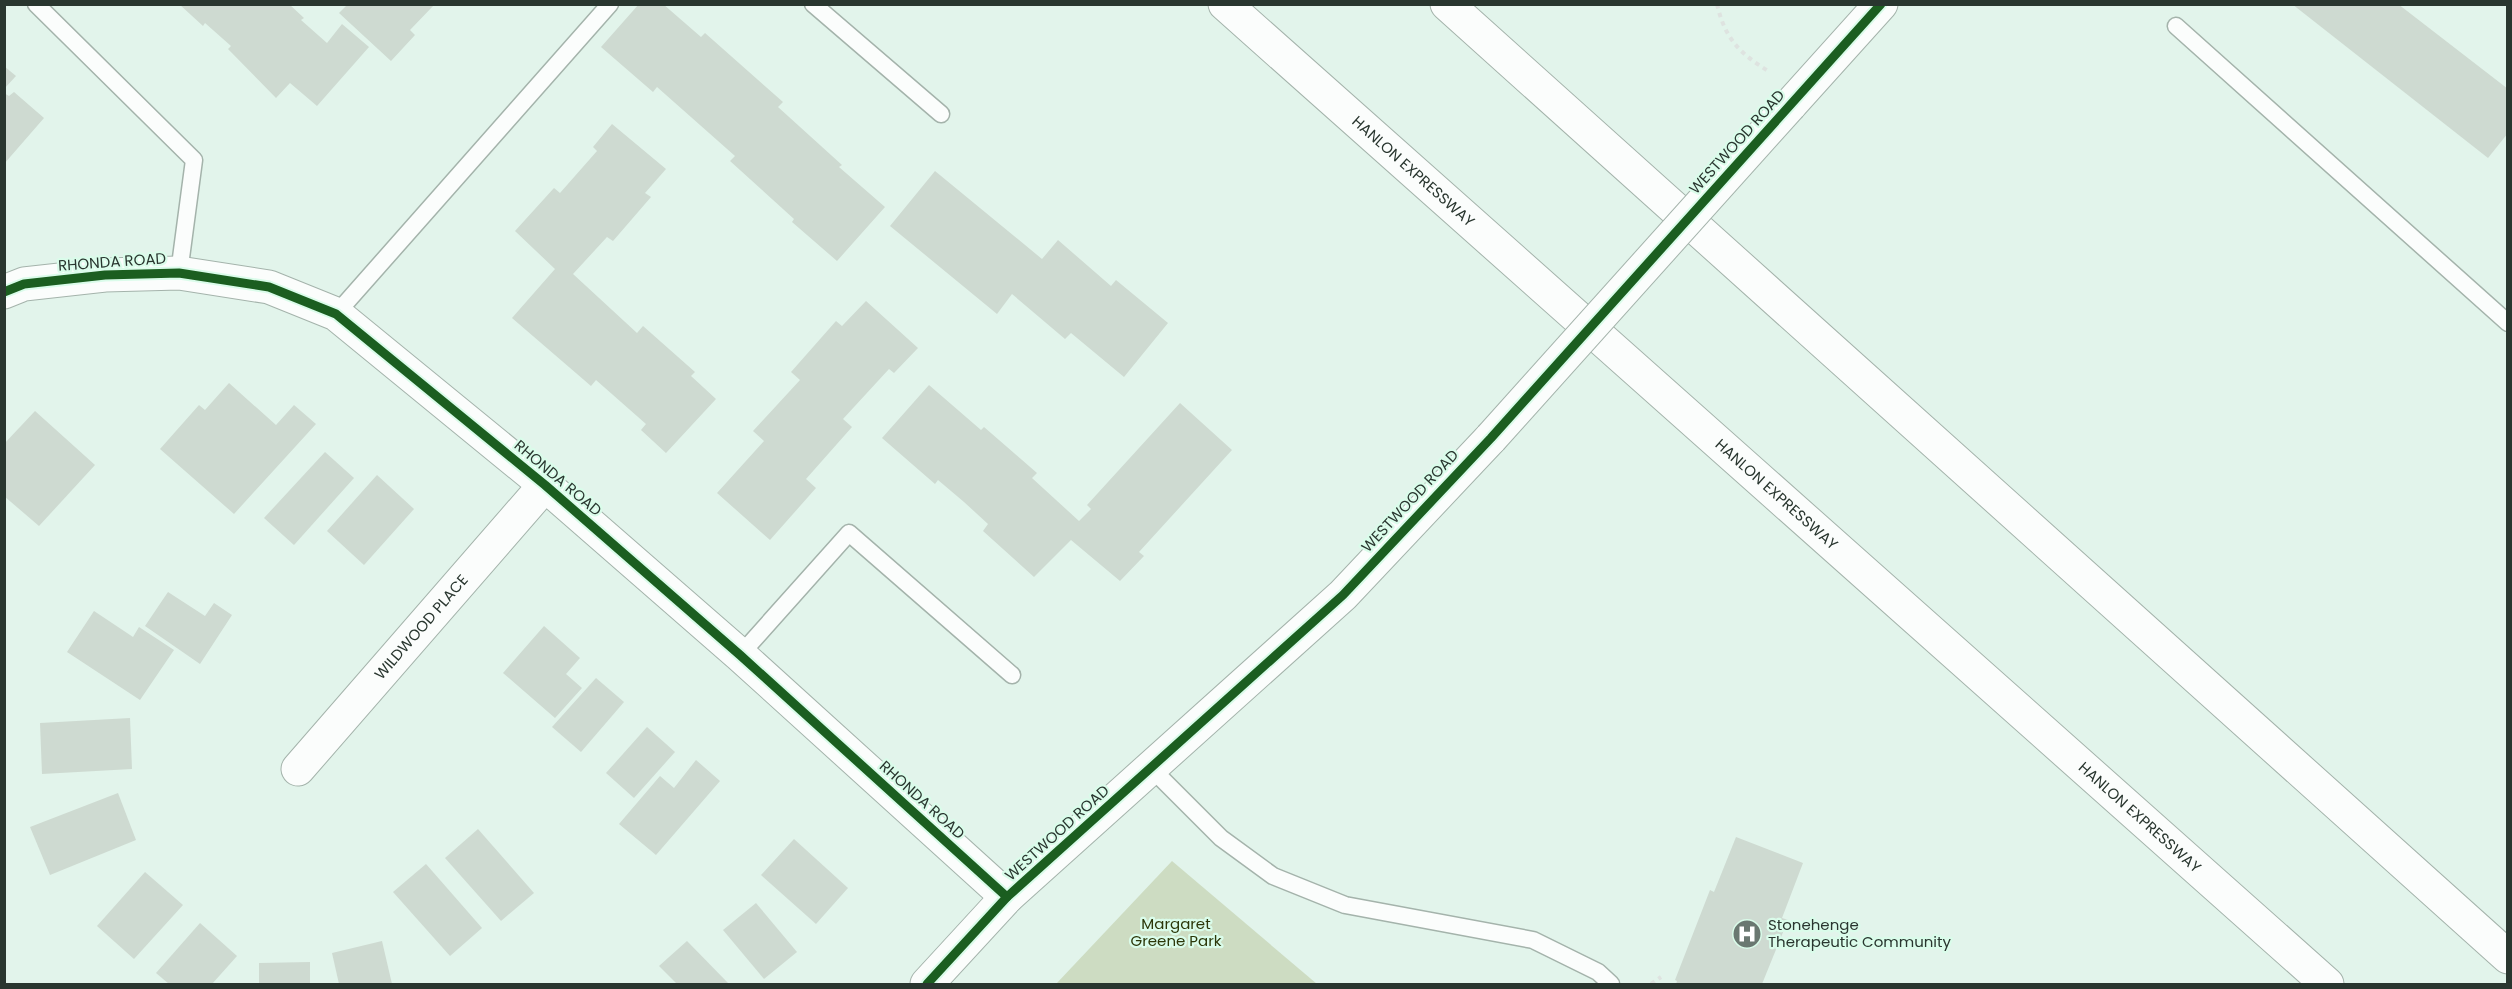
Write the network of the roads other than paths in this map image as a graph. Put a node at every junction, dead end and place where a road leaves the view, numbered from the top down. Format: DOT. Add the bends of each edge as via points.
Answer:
graph roads {
  1 [pos="36,4"];
  2 [pos="610,4"];
  3 [pos="813,4"];
  4 [pos="1225,4"];
  5 [pos="1447,4"];
  6 [pos="1881,4"];
  7 [pos="2176,26"];
  8 [pos="941,114"];
  9 [pos="179,273"];
  10 [pos="4,292"];
  11 [pos="336,314"];
  12 [pos="2506,318"];
  13 [pos="545,485"];
  14 [pos="740,655"];
  15 [pos="1012,675"];
  16 [pos="1152,769"];
  17 [pos="298,770"];
  18 [pos="1007,897"];
  19 [pos="2508,957"];
  20 [pos="927,984"];
  21 [pos="1611,984"];
  22 [pos="2327,984"];
  1 -- 9 [label="lane" via="194,160"];
  2 -- 11 [label="lane"];
  3 -- 8 [label="lane"];
  4 -- 22 [label="main road, HANLON EXPRESSWAY"];
  5 -- 19 [label="main road"];
  6 -- 16 [label="main road, WESTWOOD ROAD, bridge" via="1491,438 1343,595"];
  7 -- 12 [label="lane"];
  9 -- 10 [label="main road, RHONDA ROAD" via="105,275 24,284"];
  9 -- 11 [label="main road, RHONDA ROAD" via="269,287"];
  11 -- 13 [label="main road, RHONDA ROAD"];
  13 -- 14 [label="main road, RHONDA ROAD"];
  13 -- 17 [label="main road, WILDWOOD PLACE"];
  14 -- 15 [label="lane" via="849,533"];
  14 -- 18 [label="main road, RHONDA ROAD"];
  16 -- 18 [label="main road, WESTWOOD ROAD"];
  16 -- 21 [label="lane" via="1221,838 1273,876 1344,905 1533,940 1598,972"];
  18 -- 20 [label="main road, WESTWOOD ROAD"];
}
